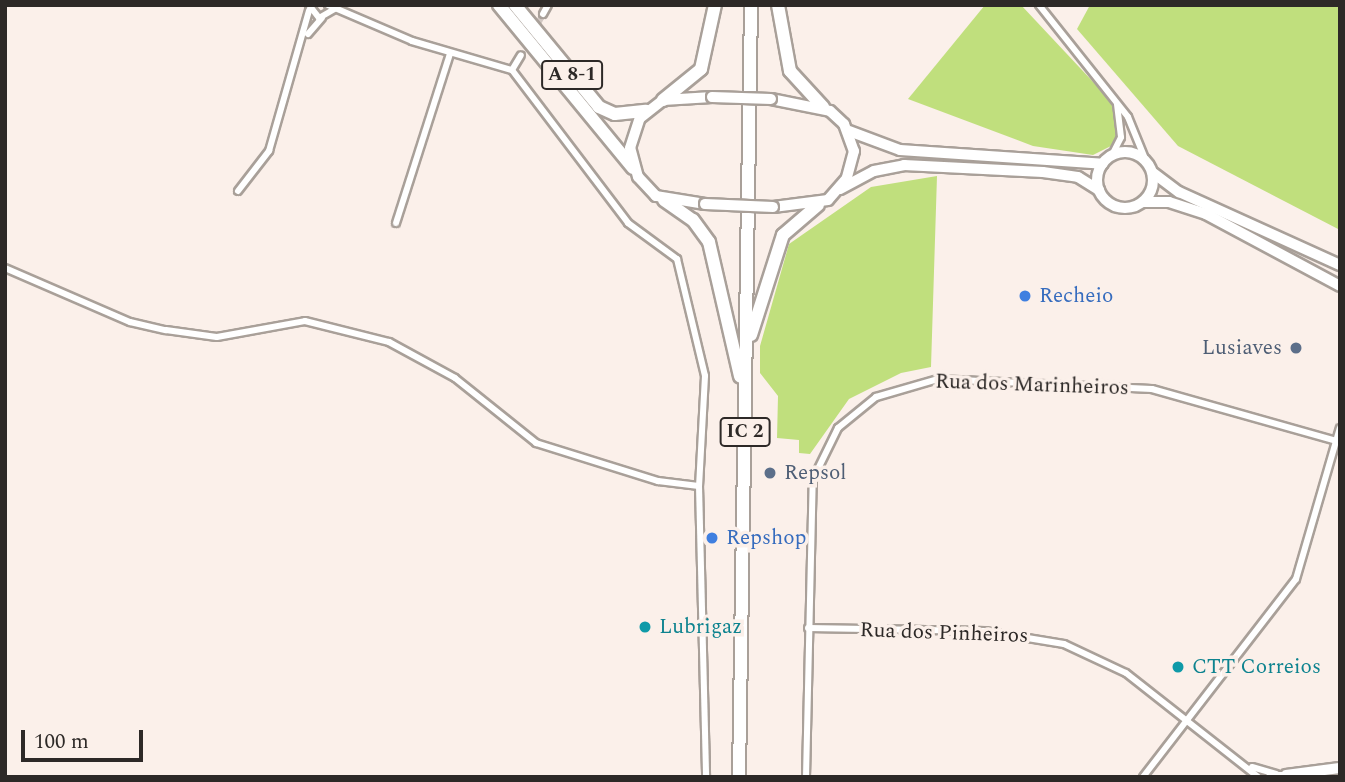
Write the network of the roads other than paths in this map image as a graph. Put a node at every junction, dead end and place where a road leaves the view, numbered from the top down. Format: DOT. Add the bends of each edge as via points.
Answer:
graph roads {
  1 [pos="499,5"];
  2 [pos="515,5"];
  3 [pos="548,5"];
  4 [pos="715,5"];
  5 [pos="745,5"];
  6 [pos="751,5"];
  7 [pos="778,5"];
  8 [pos="1039,5"];
  9 [pos="332,7"];
  10 [pos="309,8"];
  11 [pos="543,14"];
  12 [pos="322,18"];
  13 [pos="306,36"];
  14 [pos="450,54"];
  15 [pos="521,55"];
  16 [pos="512,70"];
  17 [pos="663,100"];
  18 [pos="1117,103"];
  19 [pos="823,107"];
  20 [pos="646,111"];
  21 [pos="849,131"];
  22 [pos="1107,160"];
  23 [pos="1146,161"];
  24 [pos="634,168"];
  25 [pos="1152,172"];
  26 [pos="840,189"];
  27 [pos="1099,190"];
  28 [pos="238,191"];
  29 [pos="664,200"];
  30 [pos="1143,202"];
  31 [pos="818,205"];
  32 [pos="396,223"];
  33 [pos="1340,265"];
  34 [pos="5,268"];
  35 [pos="1340,285"];
  36 [pos="746,352"];
  37 [pos="740,376"];
  38 [pos="1340,428"];
  39 [pos="1338,442"];
  40 [pos="699,486"];
  41 [pos="808,628"];
  42 [pos="1188,719"];
  43 [pos="1252,767"];
  44 [pos="1340,768"];
  45 [pos="1280,776"];
  46 [pos="706,777"];
  47 [pos="733,777"];
  48 [pos="739,777"];
  49 [pos="806,777"];
  50 [pos="1143,777"];
  51 [pos="1258,777"];
  52 [pos="1326,777"];
  1 -- 24 [label="highway, A 8-1"];
  2 -- 20 [label="highway, A 8-1" via="599,107 615,114"];
  3 -- 11 [label="street"];
  4 -- 17 [label="highway" via="701,69"];
  5 -- 37 [label="highway, IC 2"];
  6 -- 36 [label="highway, IC 2"];
  7 -- 19 [label="highway" via="790,71"];
  8 -- 18 [label="street"];
  9 -- 12 [label="street"];
  9 -- 14 [label="street"];
  10 -- 12 [label="street"];
  10 -- 13 [label="street"];
  12 -- 13 [label="street"];
  13 -- 28 [label="street" via="269,151"];
  14 -- 16 [label="street"];
  14 -- 32 [label="street"];
  15 -- 16 [label="street"];
  16 -- 40 [label="street" via="628,223 677,259 705,376"];
  17 -- 19 [label="main road, bridge" via="771,99"];
  17 -- 20 [label="main road"];
  18 -- 22 [label="street" via="1121,137"];
  18 -- 23 [label="street"];
  19 -- 21 [label="main road"];
  20 -- 24 [label="main road" via="631,141"];
  21 -- 22 [label="main road" via="900,150"];
  21 -- 26 [label="main road" via="853,159"];
  22 -- 23 [label="main road" via="1130,153"];
  22 -- 27 [label="main road"];
  23 -- 25 [label="main road"];
  24 -- 29 [label="main road"];
  25 -- 30 [label="main road"];
  25 -- 33 [label="main road" via="1179,191"];
  26 -- 27 [label="main road" via="881,169 916,165 1043,172 1078,177"];
  26 -- 31 [label="main road"];
  27 -- 30 [label="main road" via="1118,207"];
  29 -- 31 [label="main road, bridge"];
  29 -- 37 [label="highway" via="693,220 709,242"];
  30 -- 35 [label="main road" via="1169,202 1206,214"];
  31 -- 36 [label="highway" via="783,235"];
  34 -- 40 [label="street" via="130,322 166,330 217,337 305,321 389,342 455,378 537,443 646,477"];
  36 -- 48 [label="highway, IC 2"];
  37 -- 47 [label="highway, IC 2"];
  38 -- 39 [label="street"];
  39 -- 41 [label="street, Rua dos Marinheiros" via="1152,389 938,379 896,388 850,415 821,457 809,503"];
  39 -- 42 [label="street" via="1296,579"];
  40 -- 46 [label="street"];
  41 -- 42 [label="street, Rua dos Pinheiros" via="1039,637 1109,664"];
  41 -- 49 [label="street, Rua dos Marinheiros"];
  42 -- 43 [label="street, Rua dos Pinheiros"];
  42 -- 50 [label="street"];
  43 -- 45 [label="street, Rua dos Pinheiros"];
  43 -- 51 [label="street, Rua dos Pinheiros"];
  44 -- 45 [label="main road"];
  44 -- 52 [label="main road"];
}
